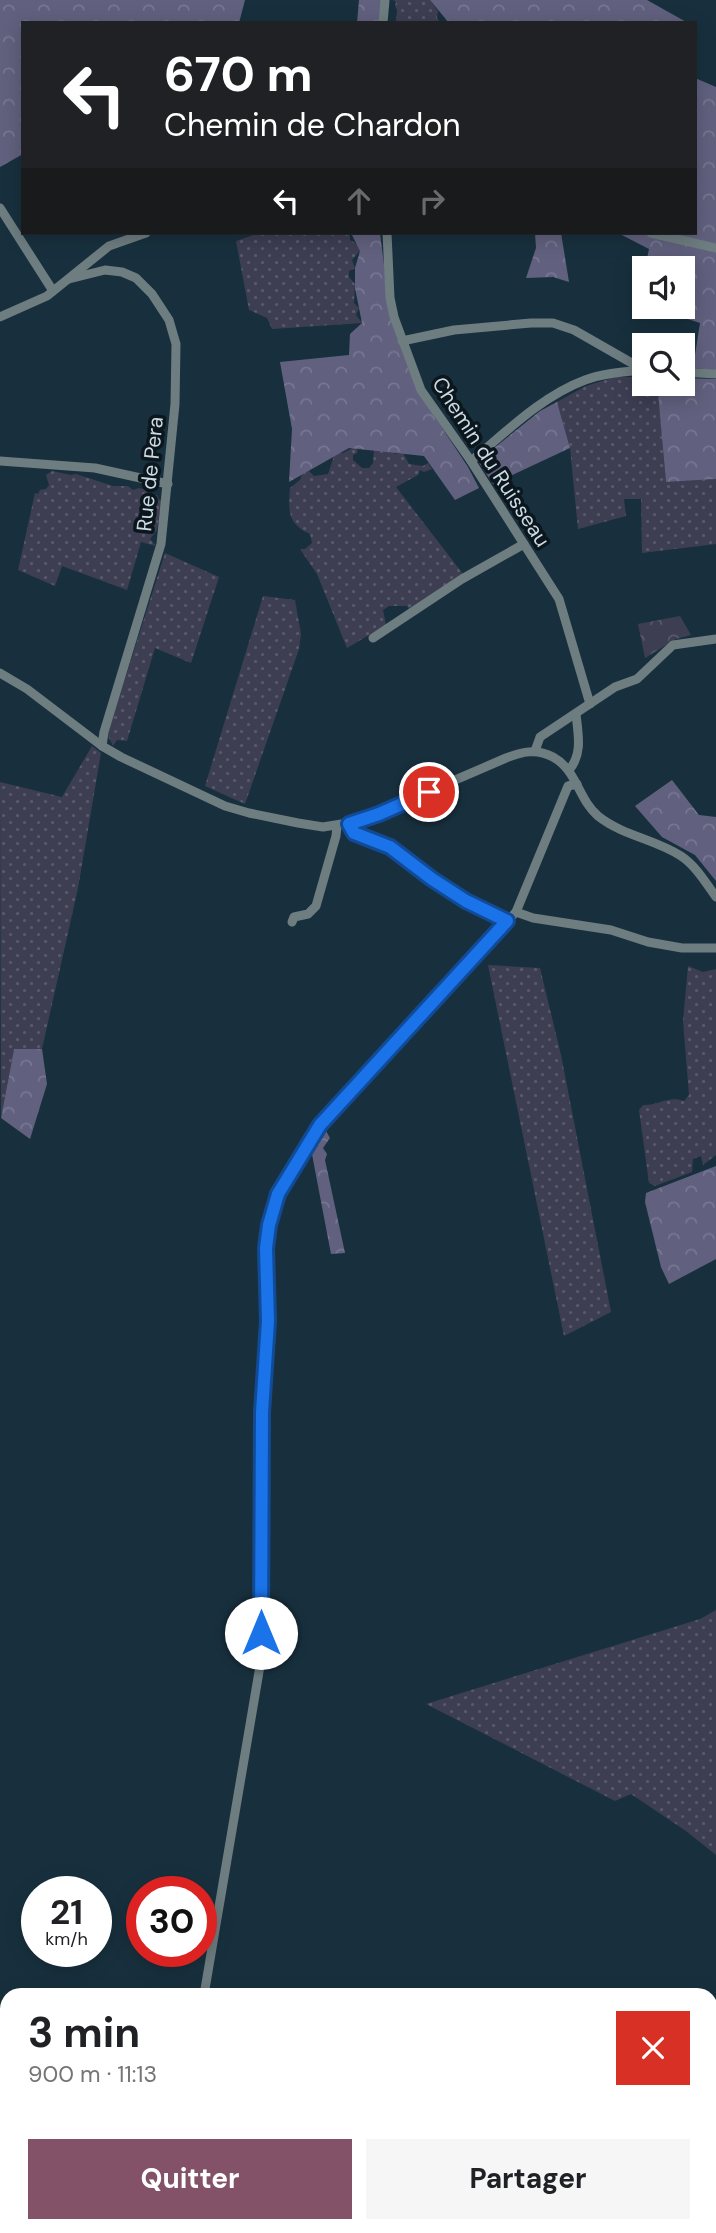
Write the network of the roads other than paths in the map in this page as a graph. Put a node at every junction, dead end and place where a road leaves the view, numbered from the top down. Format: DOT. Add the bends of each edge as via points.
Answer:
graph roads {
  1 [pos="385,0"];
  2 [pos="383,21"];
  3 [pos="0,208"];
  4 [pos="140,235"];
  5 [pos="387,235"];
  6 [pos="660,235"];
  7 [pos="716,248"];
  8 [pos="69,279"];
  9 [pos="52,291"];
  10 [pos="0,317"];
  11 [pos="402,341"];
  12 [pos="632,363"];
  13 [pos="632,372"];
  14 [pos="695,373"];
  15 [pos="716,374"];
  16 [pos="0,461"];
  17 [pos="471,461"];
  18 [pos="168,484"];
  19 [pos="524,544"];
  20 [pos="373,638"];
  21 [pos="716,639"];
  22 [pos="0,673"];
  23 [pos="590,704"];
  24 [pos="576,714"];
  25 [pos="102,746"];
  26 [pos="535,751"];
  27 [pos="569,770"];
  28 [pos="577,784"];
  29 [pos="349,824"];
  30 [pos="337,826"];
  31 [pos="716,897"];
  32 [pos="516,912"];
  33 [pos="507,921"];
  34 [pos="292,922"];
  35 [pos="716,947"];
  36 [pos="205,1988"];
  1 -- 2 [label="street"];
  3 -- 9 [label="street"];
  4 -- 8 [label="street" via="109,246"];
  5 -- 11 [label="street, Chemin du Ruisseau" via="390,298"];
  6 -- 7 [label="street"];
  8 -- 9 [label="street"];
  8 -- 18 [label="street, Rue de Pera" via="105,270 122,272 152,294 169,320 176,344"];
  9 -- 10 [label="street"];
  11 -- 12 [label="street" via="454,330 553,323"];
  11 -- 17 [label="street, Chemin du Ruisseau" via="421,390"];
  13 -- 17 [label="street" via="587,379 566,389"];
  14 -- 15 [label="street"];
  16 -- 18 [label="street" via="95,468"];
  17 -- 19 [label="street, Chemin du Ruisseau"];
  18 -- 25 [label="street, Rue de Pera" via="161,544"];
  19 -- 20 [label="street"];
  19 -- 23 [label="street, Chemin du Ruisseau" via="559,599"];
  21 -- 23 [label="street" via="673,645 637,679"];
  22 -- 25 [label="street"];
  23 -- 24 [label="street"];
  24 -- 26 [label="street" via="540,737"];
  24 -- 27 [label="street" via="579,742"];
  25 -- 30 [label="street" via="225,806 274,819"];
  26 -- 27 [label="street"];
  26 -- 29 [label="street" via="506,758"];
  27 -- 28 [label="street"];
  28 -- 31 [label="street" via="595,814 621,831 681,855"];
  28 -- 32 [label="street" via="568,786"];
  29 -- 30 [label="street"];
  29 -- 33 [label="street" via="354,833 390,847 466,901"];
  30 -- 34 [label="street" via="316,906"];
  32 -- 33 [label="street"];
  32 -- 35 [label="street" via="682,948"];
  33 -- 36 [label="street" via="320,1125 278,1194 269,1225 262,1412 261,1660"];
}
